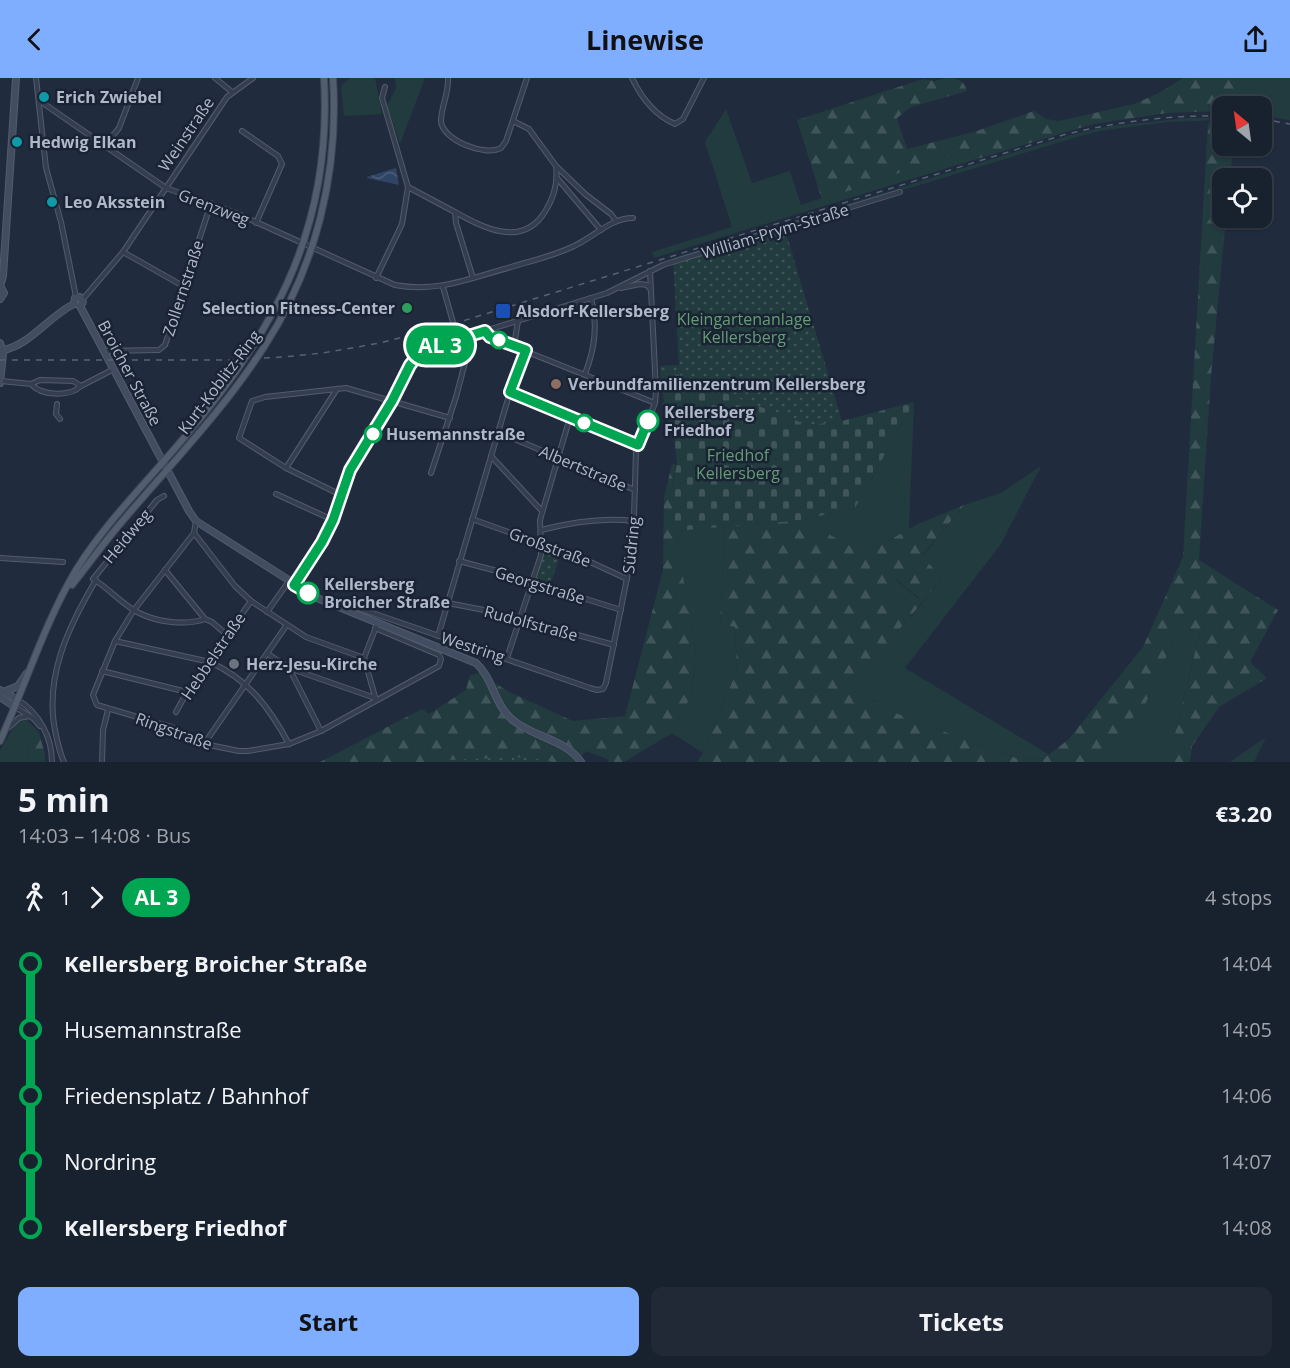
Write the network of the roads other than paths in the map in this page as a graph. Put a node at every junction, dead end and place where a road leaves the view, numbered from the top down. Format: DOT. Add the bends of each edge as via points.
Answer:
graph roads {
  1 [pos="16,78"];
  2 [pos="36,78"];
  3 [pos="138,78"];
  4 [pos="215,78"];
  5 [pos="253,78"];
  6 [pos="324,78"];
  7 [pos="333,78"];
  8 [pos="448,78"];
  9 [pos="527,78"];
  10 [pos="632,78"];
  11 [pos="704,78"];
  12 [pos="384,87"];
  13 [pos="232,92"];
  14 [pos="40,100"];
  15 [pos="513,120"];
  16 [pos="242,131"];
  17 [pos="106,145"];
  18 [pos="556,166"];
  19 [pos="556,178"];
  20 [pos="408,187"];
  21 [pos="166,188"];
  22 [pos="900,192"];
  23 [pos="211,203"];
  24 [pos="455,212"];
  25 [pos="633,218"];
  26 [pos="616,220"];
  27 [pos="256,223"];
  28 [pos="602,230"];
  29 [pos="304,244"];
  30 [pos="312,248"];
  31 [pos="123,252"];
  32 [pos="650,271"];
  33 [pos="376,278"];
  34 [pos="473,278"];
  35 [pos="0,286"];
  36 [pos="183,286"];
  37 [pos="442,287"];
  38 [pos="618,289"];
  39 [pos="651,290"];
  40 [pos="591,298"];
  41 [pos="0,299"];
  42 [pos="78,301"];
  43 [pos="518,321"];
  44 [pos="485,331"];
  45 [pos="472,335"];
  46 [pos="458,340"];
  47 [pos="2,346"];
  48 [pos="514,346"];
  49 [pos="526,350"];
  50 [pos="102,351"];
  51 [pos="112,370"];
  52 [pos="585,374"];
  53 [pos="1,376"];
  54 [pos="31,384"];
  55 [pos="81,386"];
  56 [pos="337,389"];
  57 [pos="510,392"];
  58 [pos="392,401"];
  59 [pos="655,403"];
  60 [pos="57,404"];
  61 [pos="570,417"];
  62 [pos="450,418"];
  63 [pos="60,419"];
  64 [pos="498,432"];
  65 [pos="638,445"];
  66 [pos="491,456"];
  67 [pos="559,456"];
  68 [pos="163,462"];
  69 [pos="286,468"];
  70 [pos="168,469"];
  71 [pos="431,473"];
  72 [pos="635,490"];
  73 [pos="276,494"];
  74 [pos="341,495"];
  75 [pos="164,496"];
  76 [pos="542,510"];
  77 [pos="472,519"];
  78 [pos="333,520"];
  79 [pos="196,521"];
  80 [pos="634,521"];
  81 [pos="541,530"];
  82 [pos="194,533"];
  83 [pos="542,544"];
  84 [pos="0,558"];
  85 [pos="459,561"];
  86 [pos="63,562"];
  87 [pos="165,570"];
  88 [pos="627,579"];
  89 [pos="94,580"];
  90 [pos="532,582"];
  91 [pos="292,583"];
  92 [pos="63,597"];
  93 [pos="251,601"];
  94 [pos="448,603"];
  95 [pos="134,610"];
  96 [pos="343,610"];
  97 [pos="621,610"];
  98 [pos="267,612"];
  99 [pos="205,619"];
  100 [pos="520,621"];
  101 [pos="376,625"];
  102 [pos="286,626"];
  103 [pos="227,635"];
  104 [pos="438,636"];
  105 [pos="115,641"];
  106 [pos="614,645"];
  107 [pos="268,654"];
  108 [pos="364,658"];
  109 [pos="507,658"];
  110 [pos="210,662"];
  111 [pos="289,668"];
  112 [pos="29,670"];
  113 [pos="102,671"];
  114 [pos="246,685"];
  115 [pos="603,689"];
  116 [pos="187,692"];
  117 [pos="1,693"];
  118 [pos="376,699"];
  119 [pos="18,700"];
  120 [pos="15,707"];
  121 [pos="108,709"];
  122 [pos="177,712"];
  123 [pos="29,716"];
  124 [pos="45,731"];
  125 [pos="321,731"];
  126 [pos="4,733"];
  127 [pos="0,741"];
  128 [pos="204,744"];
  129 [pos="289,744"];
  130 [pos="52,762"];
  131 [pos="64,762"];
  132 [pos="102,762"];
  133 [pos="581,762"];
  1 -- 35 [label="main road"];
  2 -- 14 [label="street, Broicher Straße"];
  3 -- 17 [label="street" via="118,128"];
  4 -- 13 [label="street"];
  5 -- 13 [label="street, Weinstraße"];
  6 -- 29 [label="main road, Kurt-Koblitz-Ring" via="325,139 316,204"];
  7 -- 30 [label="main road, Kurt-Koblitz-Ring" via="330,174"];
  8 -- 15 [label="street" via="441,120 451,136 474,148 493,152 503,145"];
  9 -- 15 [label="street"];
  10 -- 11 [label="street" via="648,104 675,123 683,119"];
  12 -- 20 [label="street" via="382,98"];
  13 -- 21 [label="street, Weinstraße"];
  14 -- 17 [label="street, Grenzweg"];
  14 -- 42 [label="street, Broicher Straße" via="46,168"];
  15 -- 18 [label="street" via="529,129"];
  16 -- 27 [label="street" via="278,156 282,164"];
  17 -- 21 [label="street, Grenzweg"];
  18 -- 19 [label="street"];
  18 -- 26 [label="street"];
  19 -- 24 [label="street" via="544,214 521,231 495,231"];
  19 -- 28 [label="street"];
  20 -- 24 [label="street"];
  20 -- 33 [label="street" via="402,224"];
  21 -- 23 [label="street, Grenzweg"];
  21 -- 31 [label="street, Weinstraße"];
  22 -- 32 [label="street, William-Prym-Straße"];
  23 -- 27 [label="street, Grenzweg"];
  23 -- 36 [label="street, Zollernstraße"];
  24 -- 34 [label="street"];
  25 -- 26 [label="street"];
  26 -- 28 [label="street"];
  27 -- 29 [label="street, Grenzweg"];
  28 -- 34 [label="street" via="562,252"];
  29 -- 30 [label="street, Grenzweg"];
  29 -- 68 [label="main road, Kurt-Koblitz-Ring" via="259,339"];
  30 -- 33 [label="street"];
  30 -- 70 [label="main road, Kurt-Koblitz-Ring" via="289,303 265,346 220,408"];
  31 -- 36 [label="street"];
  31 -- 42 [label="street, Weinstraße" via="89,294"];
  32 -- 38 [label="street, William-Prym-Straße"];
  32 -- 39 [label="street"];
  33 -- 37 [label="street" via="406,287"];
  34 -- 37 [label="street"];
  35 -- 41 [label="main road" via="4,293"];
  36 -- 50 [label="street, Zollernstraße" via="165,345 159,350"];
  37 -- 46 [label="street"];
  38 -- 39 [label="street" via="640,284"];
  38 -- 40 [label="street"];
  39 -- 59 [label="street"];
  40 -- 43 [label="street"];
  40 -- 52 [label="street" via="596,335"];
  42 -- 47 [label="main road, Weinstraße" via="21,345"];
  42 -- 50 [label="main road, Broicher Straße"];
  43 -- 44 [label="street"];
  43 -- 48 [label="street"];
  44 -- 45 [label="street"];
  44 -- 48 [label="street" via="490,337"];
  45 -- 46 [label="street"];
  45 -- 62 [label="street"];
  46 -- 58 [label="street" via="419,354"];
  47 -- 53 [label="main road"];
  48 -- 49 [label="street"];
  49 -- 52 [label="street"];
  49 -- 57 [label="street"];
  50 -- 51 [label="main road, Broicher Straße"];
  51 -- 55 [label="street"];
  51 -- 68 [label="main road, Broicher Straße"];
  52 -- 59 [label="street"];
  53 -- 54 [label="street"];
  54 -- 55 [label="street" via="40,380 73,381"];
  54 -- 55 [label="street" via="36,390 57,395"];
  56 -- 58 [label="street"];
  56 -- 69 [label="street"];
  56 -- 69 [label="street" via="252,401 239,438"];
  57 -- 61 [label="street"];
  57 -- 64 [label="street"];
  58 -- 62 [label="street"];
  58 -- 74 [label="street" via="350,470"];
  59 -- 65 [label="street, Südring"];
  60 -- 63 [label="street"];
  61 -- 65 [label="street"];
  61 -- 67 [label="street"];
  62 -- 71 [label="street"];
  64 -- 66 [label="street"];
  64 -- 67 [label="street, Albertstraße"];
  65 -- 72 [label="street, Südring"];
  66 -- 76 [label="street"];
  66 -- 77 [label="street"];
  67 -- 72 [label="street, Albertstraße"];
  67 -- 76 [label="street"];
  68 -- 70 [label="main road, Broicher Straße"];
  68 -- 92 [label="main road, Kurt-Koblitz-Ring" via="95,542"];
  69 -- 74 [label="street"];
  70 -- 79 [label="main road, Broicher Straße"];
  70 -- 92 [label="main road, Kurt-Koblitz-Ring"];
  72 -- 80 [label="street, Südring"];
  73 -- 78 [label="street"];
  74 -- 78 [label="street"];
  75 -- 89 [label="street, Heidweg"];
  76 -- 81 [label="street"];
  77 -- 83 [label="street, Großstraße"];
  77 -- 85 [label="street"];
  78 -- 91 [label="street"];
  79 -- 82 [label="street"];
  79 -- 91 [label="main road, Broicher Straße"];
  80 -- 81 [label="street" via="584,520"];
  80 -- 88 [label="street, Südring"];
  81 -- 83 [label="street"];
  82 -- 87 [label="street"];
  82 -- 93 [label="street"];
  83 -- 88 [label="street, Großstraße"];
  83 -- 90 [label="street"];
  84 -- 86 [label="street"];
  85 -- 90 [label="street, Georgstraße"];
  85 -- 94 [label="street"];
  87 -- 95 [label="street"];
  87 -- 99 [label="street"];
  88 -- 97 [label="street, Südring"];
  89 -- 95 [label="street"];
  89 -- 131 [label="street, Heidweg" via="66,636 52,695 54,728"];
  90 -- 97 [label="street, Georgstraße"];
  90 -- 100 [label="street"];
  91 -- 96 [label="main road, Broicher Straße"];
  91 -- 98 [label="street"];
  92 -- 112 [label="main road, Kurt-Koblitz-Ring"];
  93 -- 98 [label="street"];
  93 -- 103 [label="street, Hebbelstraße"];
  94 -- 100 [label="street, Rudolfstraße"];
  94 -- 104 [label="street"];
  95 -- 99 [label="street" via="166,621"];
  95 -- 105 [label="street"];
  96 -- 101 [label="main road, Broicher Straße"];
  96 -- 104 [label="street, Westring" via="355,607"];
  97 -- 106 [label="street, Südring"];
  98 -- 102 [label="street"];
  99 -- 103 [label="street"];
  100 -- 106 [label="street, Rudolfstraße"];
  100 -- 109 [label="street"];
  101 -- 108 [label="street"];
  101 -- 118 [label="street, Ringstraße" via="441,659 436,669"];
  101 -- 133 [label="main road, Broicher Straße" via="476,663 500,705 515,722 570,751"];
  102 -- 107 [label="street"];
  102 -- 108 [label="street"];
  103 -- 110 [label="street, Hebbelstraße"];
  104 -- 109 [label="street, Westring"];
  105 -- 110 [label="street"];
  105 -- 113 [label="street"];
  106 -- 115 [label="street, Südring"];
  107 -- 111 [label="street"];
  107 -- 114 [label="street"];
  108 -- 118 [label="street"];
  109 -- 115 [label="street, Westring"];
  110 -- 114 [label="street"];
  110 -- 116 [label="street, Hebbelstraße"];
  111 -- 118 [label="street"];
  111 -- 125 [label="street"];
  112 -- 117 [label="main road" via="18,686"];
  112 -- 119 [label="main road, Kurt-Koblitz-Ring"];
  113 -- 116 [label="street"];
  113 -- 121 [label="street" via="93,699"];
  114 -- 128 [label="street"];
  114 -- 129 [label="street" via="270,711"];
  116 -- 122 [label="street, Hebbelstraße"];
  117 -- 119 [label="main road"];
  117 -- 120 [label="main road"];
  118 -- 125 [label="street, Ringstraße"];
  119 -- 120 [label="main road, Kurt-Koblitz-Ring"];
  119 -- 124 [label="street" via="35,714"];
  120 -- 123 [label="street"];
  120 -- 126 [label="main road, Kurt-Koblitz-Ring"];
  121 -- 128 [label="street, Ringstraße" via="171,727"];
  121 -- 132 [label="street"];
  123 -- 124 [label="street"];
  123 -- 126 [label="street" via="15,720"];
  124 -- 130 [label="street"];
  125 -- 129 [label="street, Ringstraße"];
  126 -- 127 [label="main road, Kurt-Koblitz-Ring"];
  128 -- 129 [label="street, Ringstraße" via="239,751"];
}
